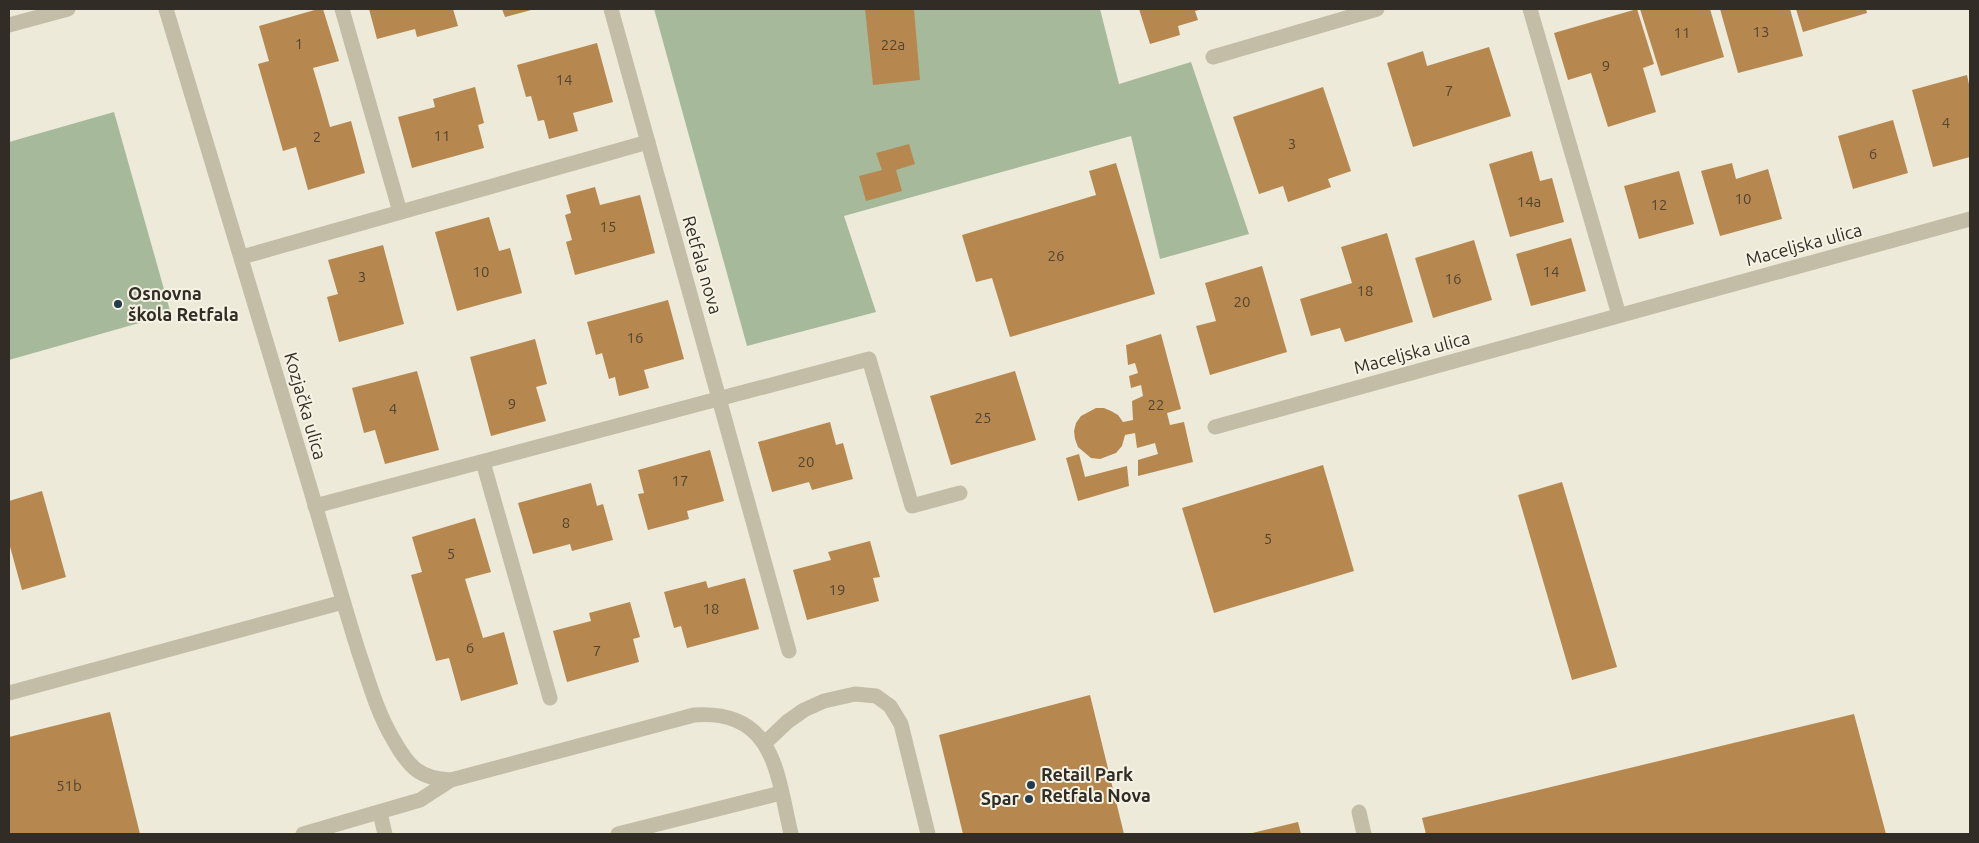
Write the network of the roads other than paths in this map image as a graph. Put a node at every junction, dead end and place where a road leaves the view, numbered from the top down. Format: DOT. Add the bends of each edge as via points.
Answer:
graph roads {
  1 [pos="68,9"];
  2 [pos="166,9"];
  3 [pos="342,9"];
  4 [pos="612,9"];
  5 [pos="1377,9"];
  6 [pos="1530,9"];
  7 [pos="9,25"];
  8 [pos="1213,57"];
  9 [pos="648,142"];
  10 [pos="400,212"];
  11 [pos="1970,218"];
  12 [pos="242,257"];
  13 [pos="1619,315"];
  14 [pos="720,399"];
  15 [pos="1215,427"];
  16 [pos="483,462"];
  17 [pos="960,493"];
  18 [pos="316,506"];
  19 [pos="343,602"];
  20 [pos="789,651"];
  21 [pos="9,693"];
  22 [pos="550,698"];
  23 [pos="765,743"];
  24 [pos="451,780"];
  25 [pos="781,793"];
  26 [pos="1359,812"];
  27 [pos="380,813"];
  28 [pos="303,834"];
  29 [pos="385,834"];
  30 [pos="618,834"];
  31 [pos="791,834"];
  32 [pos="928,834"];
  33 [pos="1364,834"];
  1 -- 7 [label="street"];
  2 -- 12 [label="street, Kozjačka ulica"];
  3 -- 10 [label="street"];
  4 -- 9 [label="street, Retfala nova"];
  5 -- 8 [label="street"];
  6 -- 13 [label="street"];
  9 -- 10 [label="street"];
  9 -- 14 [label="street, Retfala nova"];
  10 -- 12 [label="street"];
  11 -- 13 [label="street, Maceljska ulica"];
  12 -- 18 [label="street, Kozjačka ulica"];
  13 -- 15 [label="street, Maceljska ulica"];
  14 -- 16 [label="street"];
  14 -- 17 [label="street" via="869,359 912,506"];
  14 -- 20 [label="street, Retfala nova"];
  16 -- 18 [label="street"];
  16 -- 22 [label="street"];
  18 -- 19 [label="street, Kozjačka ulica"];
  19 -- 21 [label="street"];
  19 -- 24 [label="street, Kozjačka ulica" via="377,708 392,739 407,762 422,775 435,780"];
  23 -- 24 [label="street" via="751,728 731,719 713,714 694,715"];
  23 -- 25 [label="street"];
  23 -- 32 [label="street" via="787,722 824,701 855,694 876,696 890,706 901,724"];
  24 -- 27 [label="street" via="420,800"];
  25 -- 30 [label="street"];
  25 -- 31 [label="street"];
  26 -- 33 [label="street"];
  27 -- 28 [label="street"];
  27 -- 29 [label="street"];
}
